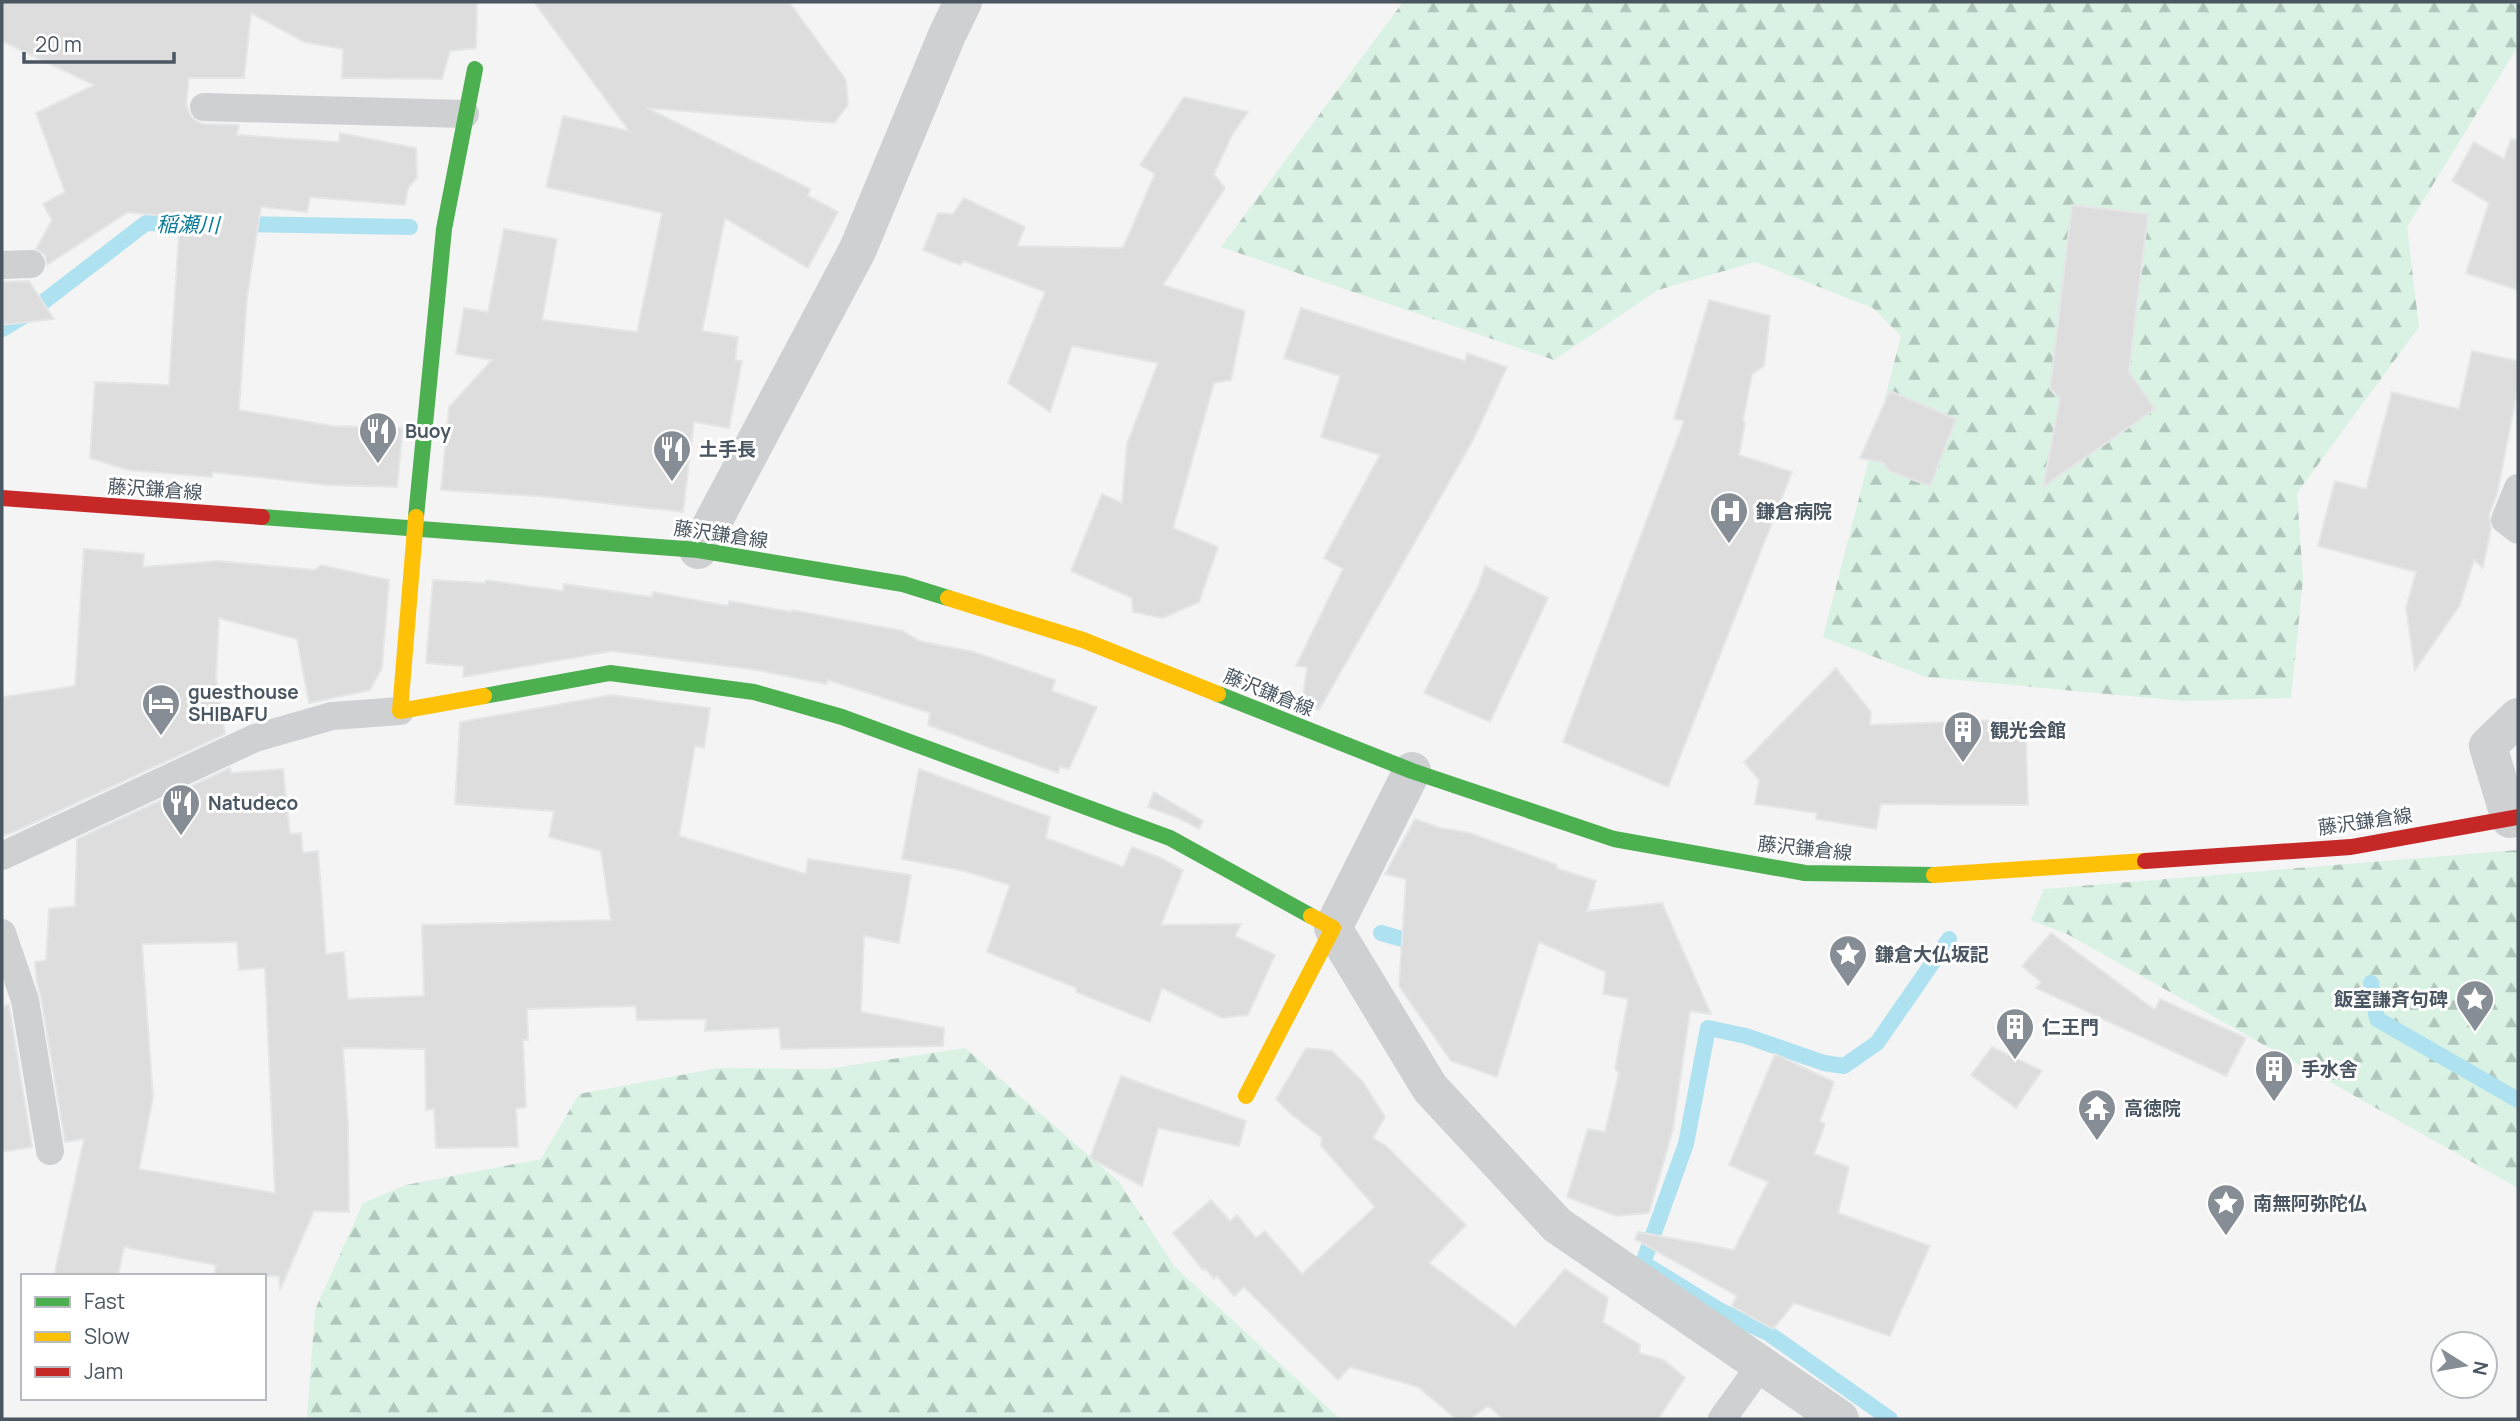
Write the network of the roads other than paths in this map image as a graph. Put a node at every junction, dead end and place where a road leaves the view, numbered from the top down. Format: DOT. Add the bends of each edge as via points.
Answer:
graph roads {
  1 [pos="963,2"];
  2 [pos="475,69"];
  3 [pos="204,107"];
  4 [pos="465,114"];
  5 [pos="31,264"];
  6 [pos="2,265"];
  7 [pos="2518,488"];
  8 [pos="2,498"];
  9 [pos="415,530"];
  10 [pos="2518,530"];
  11 [pos="698,550"];
  12 [pos="400,711"];
  13 [pos="2518,717"];
  14 [pos="1412,771"];
  15 [pos="2514,818"];
  16 [pos="2,856"];
  17 [pos="1333,928"];
  18 [pos="2,933"];
  19 [pos="1246,1096"];
  20 [pos="50,1151"];
  21 [pos="1761,1365"];
  22 [pos="1721,1419"];
  23 [pos="1840,1419"];
  1 -- 11 [label="street" via="858,249"];
  2 -- 4 [label="main road"];
  3 -- 4 [label="lane"];
  4 -- 9 [label="main road" via="444,229"];
  5 -- 6 [label="lane"];
  7 -- 10 [label="lane" via="2505,520"];
  8 -- 9 [label="main road, 藤沢鎌倉線"];
  9 -- 11 [label="main road, 藤沢鎌倉線"];
  9 -- 12 [label="main road"];
  11 -- 14 [label="main road, 藤沢鎌倉線" via="903,584 1083,640"];
  12 -- 16 [label="lane" via="332,716 255,738"];
  12 -- 17 [label="main road" via="610,673 754,692 842,717 1170,838"];
  13 -- 15 [label="street" via="2488,746"];
  14 -- 15 [label="main road, 藤沢鎌倉線" via="1614,839 1805,873 1917,876 2337,848"];
  14 -- 17 [label="street"];
  17 -- 19 [label="main road"];
  17 -- 21 [label="street" via="1430,1088 1557,1225"];
  18 -- 20 [label="lane" via="24,1000"];
  21 -- 22 [label="lane"];
  21 -- 23 [label="street"];
}
